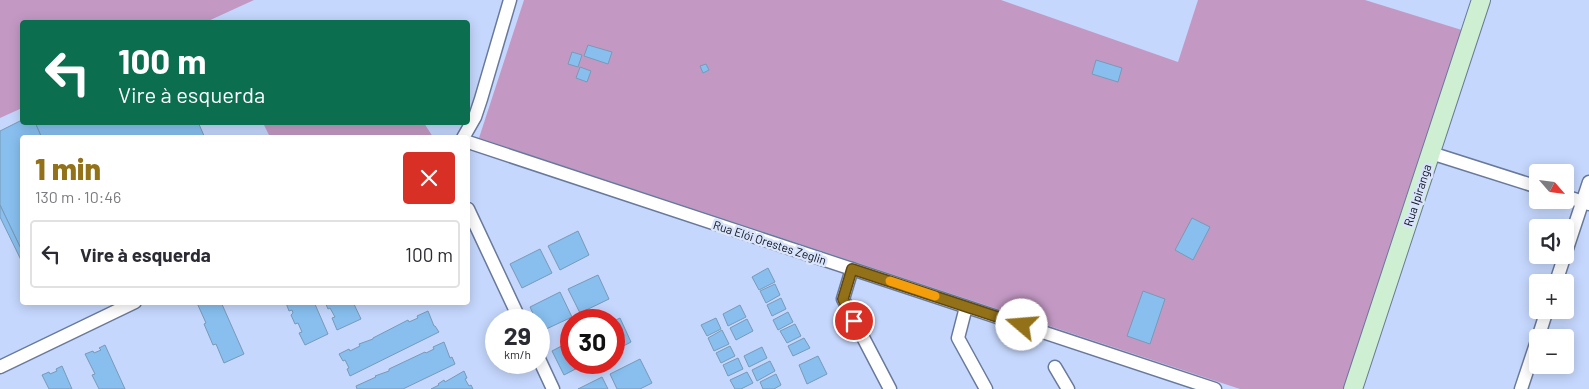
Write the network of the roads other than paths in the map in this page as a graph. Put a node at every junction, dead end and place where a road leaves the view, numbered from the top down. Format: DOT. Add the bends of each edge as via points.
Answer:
graph roads {
  1 [pos="510,0"];
  2 [pos="1481,0"];
  3 [pos="465,135"];
  4 [pos="470,143"];
  5 [pos="1431,152"];
  6 [pos="1589,182"];
  7 [pos="1529,184"];
  8 [pos="1574,199"];
  9 [pos="1586,203"];
  10 [pos="470,213"];
  11 [pos="852,269"];
  12 [pos="1559,274"];
  13 [pos="129,305"];
  14 [pos="966,307"];
  15 [pos="515,309"];
  16 [pos="1529,365"];
  17 [pos="1055,367"];
  18 [pos="0,368"];
  19 [pos="546,374"];
  20 [pos="553,389"];
  21 [pos="890,389"];
  22 [pos="986,389"];
  23 [pos="1068,389"];
  24 [pos="1216,389"];
  25 [pos="1353,389"];
  26 [pos="1521,389"];
  1 -- 3 [label="street" via="475,117"];
  2 -- 5 [label="main road, Rua Ipiranga"];
  4 -- 11 [label="street, Rua Elói Orestes Zeglin"];
  5 -- 7 [label="street"];
  5 -- 25 [label="main road, Rua Ipiranga"];
  6 -- 9 [label="street"];
  8 -- 9 [label="street"];
  9 -- 12 [label="street"];
  10 -- 15 [label="street"];
  11 -- 14 [label="street, Rua Elói Orestes Zeglin"];
  11 -- 21 [label="street" via="843,299"];
  13 -- 18 [label="street"];
  14 -- 22 [label="street" via="958,338"];
  14 -- 24 [label="street, Rua Elói Orestes Zeglin"];
  16 -- 26 [label="street"];
  17 -- 23 [label="street"];
  19 -- 20 [label="street"];
}
